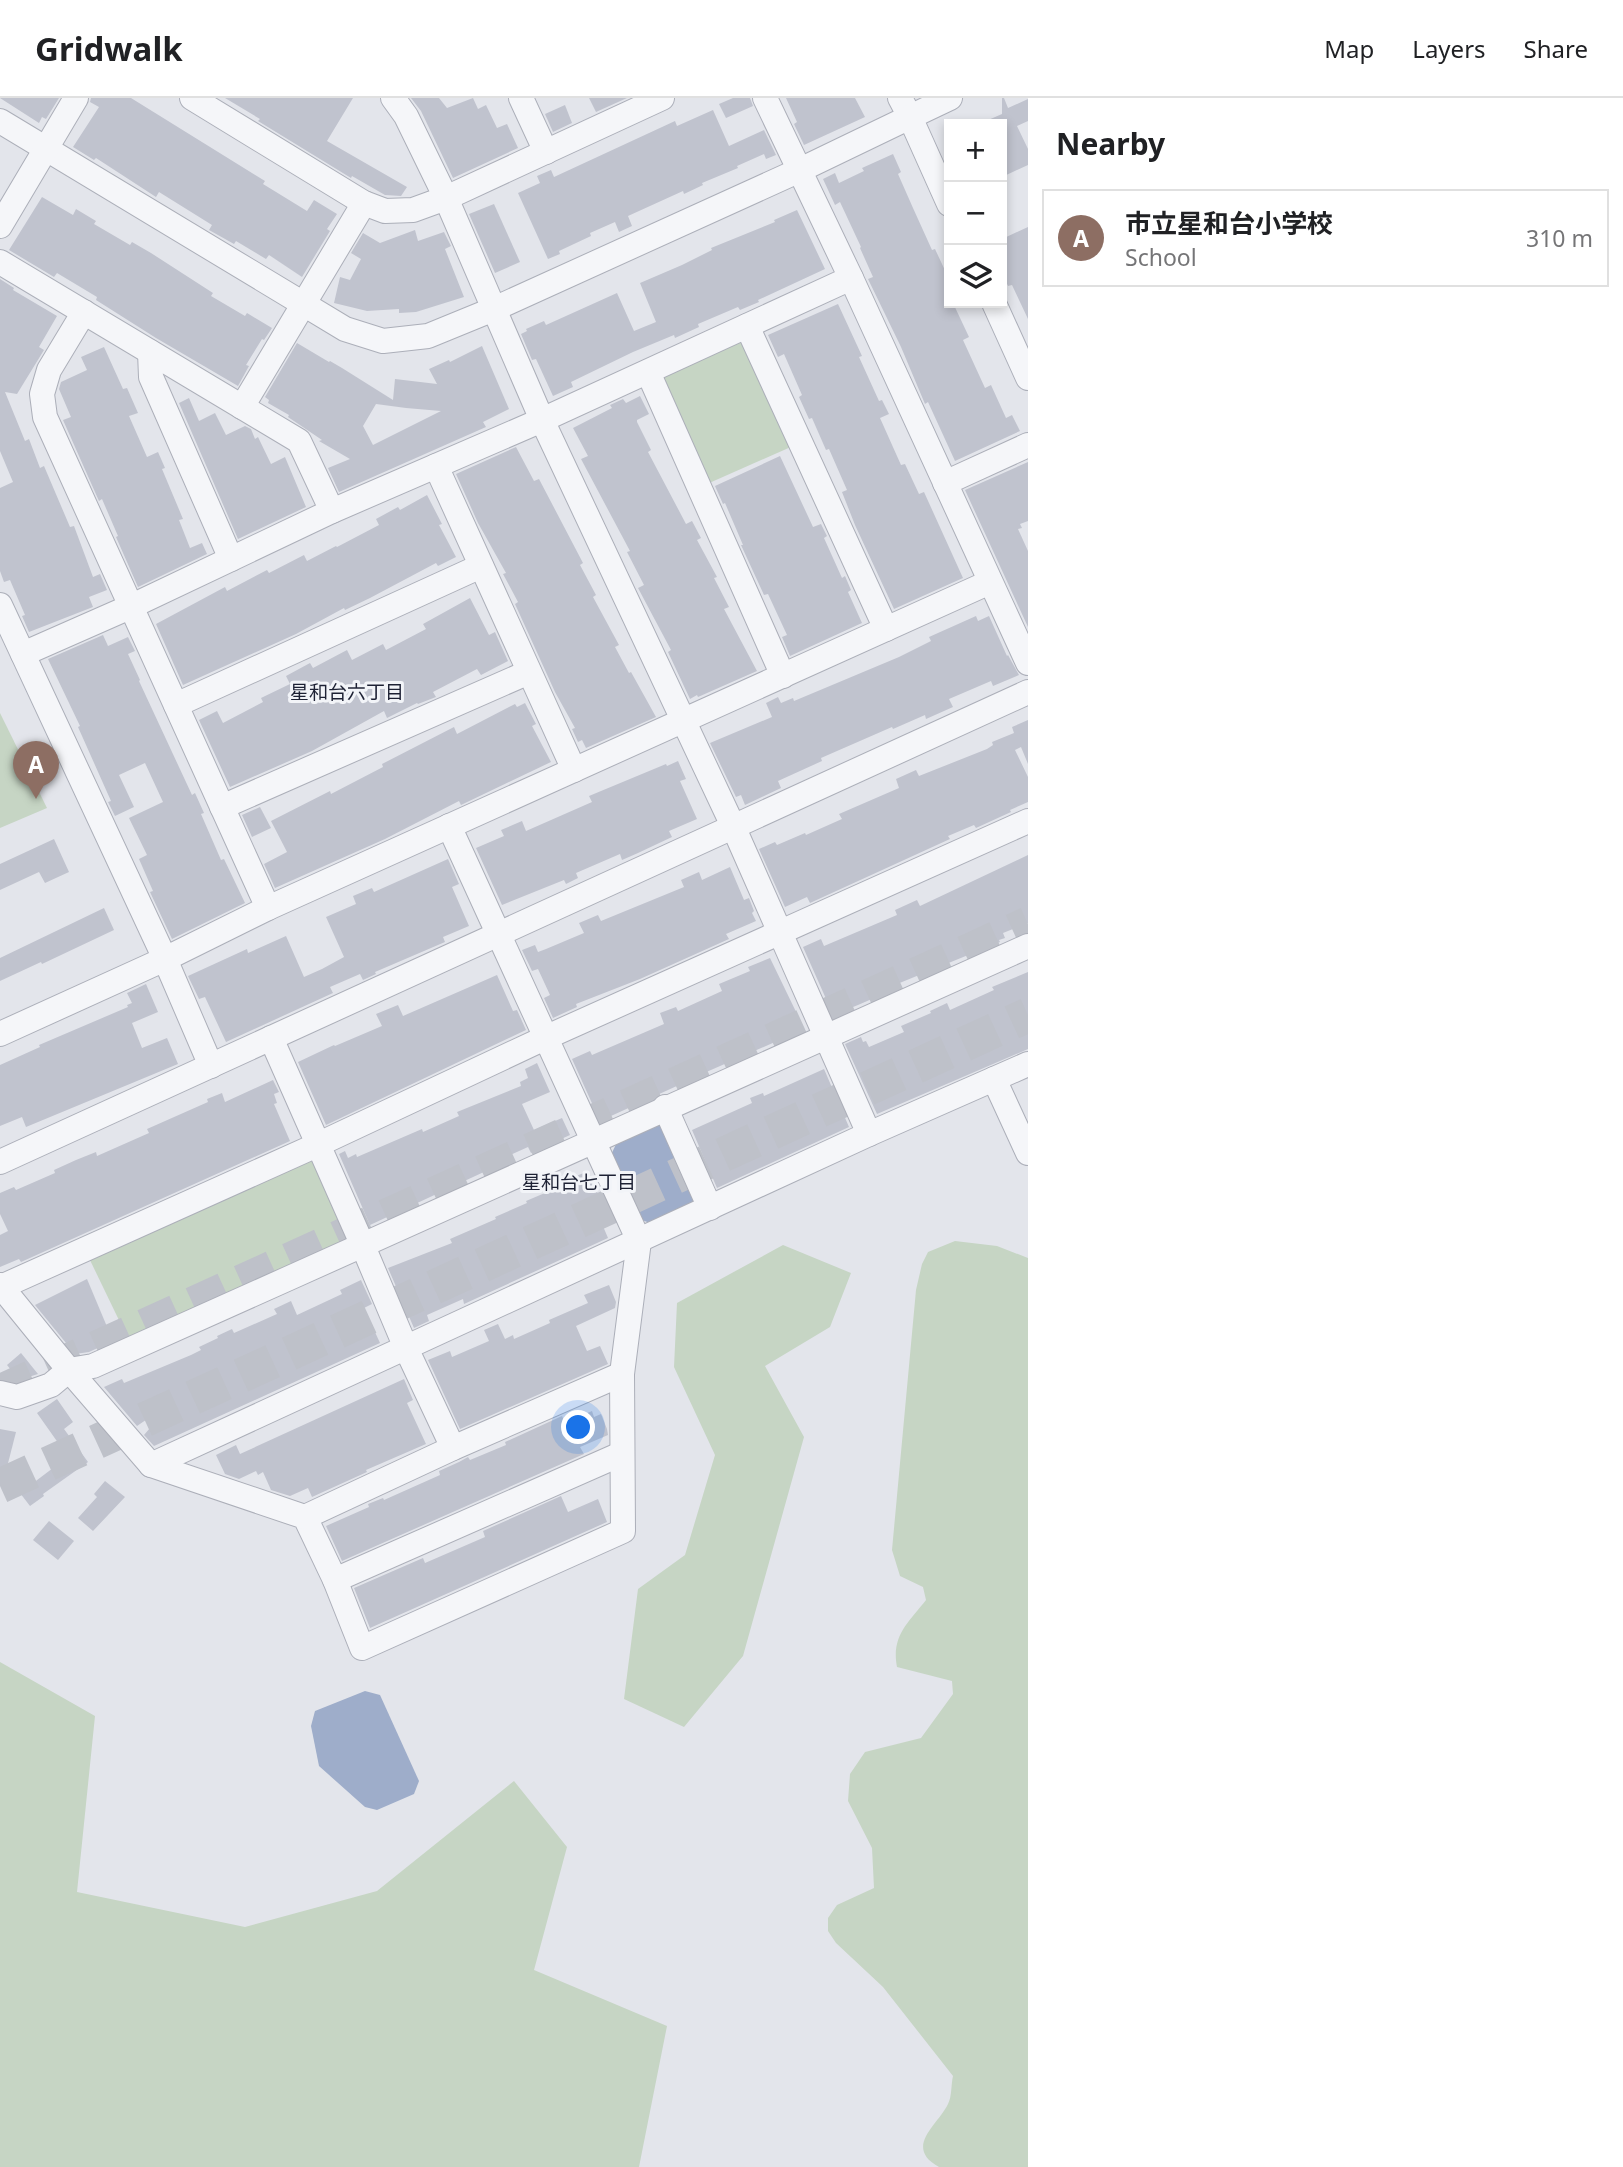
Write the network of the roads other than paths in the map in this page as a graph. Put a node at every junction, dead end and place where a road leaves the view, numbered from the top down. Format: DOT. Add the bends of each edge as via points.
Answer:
graph roads {
  1 [pos="76,98"];
  2 [pos="393,98"];
  3 [pos="521,98"];
  4 [pos="765,98"];
  5 [pos="950,98"];
  6 [pos="652,100"];
  7 [pos="205,101"];
  8 [pos="905,107"];
  9 [pos="0,121"];
  10 [pos="44,148"];
  11 [pos="546,152"];
  12 [pos="800,170"];
  13 [pos="944,193"];
  14 [pos="446,198"];
  15 [pos="364,203"];
  16 [pos="0,226"];
  17 [pos="0,261"];
  18 [pos="850,278"];
  19 [pos="304,305"];
  20 [pos="996,308"];
  21 [pos="494,309"];
  22 [pos="84,312"];
  23 [pos="747,326"];
  24 [pos="150,352"];
  25 [pos="648,372"];
  26 [pos="1028,378"];
  27 [pos="243,407"];
  28 [pos="542,420"];
  29 [pos="1028,446"];
  30 [pos="436,466"];
  31 [pos="945,484"];
  32 [pos="331,511"];
  33 [pos="231,559"];
  34 [pos="481,566"];
  35 [pos="990,582"];
  36 [pos="0,606"];
  37 [pos="132,606"];
  38 [pos="886,629"];
  39 [pos="23,654"];
  40 [pos="1028,663"];
  41 [pos="529,672"];
  42 [pos="783,676"];
  43 [pos="1028,692"];
  44 [pos="176,705"];
  45 [pos="683,721"];
  46 [pos="574,770"];
  47 [pos="222,807"];
  48 [pos="1028,821"];
  49 [pos="449,826"];
  50 [pos="733,826"];
  51 [pos="268,908"];
  52 [pos="498,934"];
  53 [pos="781,934"];
  54 [pos="1028,946"];
  55 [pos="165,959"];
  56 [pos="0,1034"];
  57 [pos="825,1035"];
  58 [pos="547,1037"];
  59 [pos="271,1038"];
  60 [pos="1028,1064"];
  61 [pos="211,1066"];
  62 [pos="995,1079"];
  63 [pos="665,1107"];
  64 [pos="869,1134"];
  65 [pos="593,1139"];
  66 [pos="317,1145"];
  67 [pos="1028,1153"];
  68 [pos="0,1162"];
  69 [pos="710,1208"];
  70 [pos="639,1241"];
  71 [pos="363,1246"];
  72 [pos="1,1286"];
  73 [pos="406,1348"];
  74 [pos="69,1370"];
  75 [pos="622,1374"];
  76 [pos="0,1393"];
  77 [pos="453,1448"];
  78 [pos="621,1454"];
  79 [pos="152,1465"];
  80 [pos="305,1517"];
  81 [pos="335,1580"];
  1 -- 10 [label="street"];
  2 -- 14 [label="street"];
  3 -- 11 [label="street"];
  4 -- 12 [label="street"];
  5 -- 8 [label="street"];
  6 -- 11 [label="street"];
  7 -- 15 [label="street"];
  8 -- 12 [label="street"];
  8 -- 13 [label="street"];
  9 -- 10 [label="street"];
  10 -- 16 [label="street"];
  10 -- 19 [label="street"];
  11 -- 14 [label="street"];
  12 -- 18 [label="street"];
  12 -- 21 [label="street"];
  14 -- 15 [label="street" via="413,210 385,211"];
  14 -- 21 [label="street"];
  15 -- 19 [label="street"];
  17 -- 22 [label="street"];
  18 -- 23 [label="street"];
  18 -- 31 [label="street"];
  19 -- 21 [label="street" via="345,330 383,341 428,336"];
  19 -- 27 [label="street"];
  20 -- 26 [label="street"];
  21 -- 28 [label="street"];
  22 -- 24 [label="street"];
  22 -- 37 [label="street" via="49,369 42,394 45,417"];
  23 -- 25 [label="street"];
  23 -- 38 [label="street"];
  24 -- 27 [label="street"];
  24 -- 33 [label="street" via="150,377"];
  25 -- 28 [label="street"];
  25 -- 42 [label="street"];
  27 -- 32 [label="street" via="299,441"];
  28 -- 30 [label="street"];
  28 -- 45 [label="street"];
  29 -- 31 [label="street"];
  30 -- 32 [label="street"];
  30 -- 34 [label="street"];
  31 -- 35 [label="street"];
  32 -- 33 [label="street"];
  33 -- 37 [label="street"];
  34 -- 41 [label="street"];
  34 -- 44 [label="street"];
  35 -- 38 [label="street"];
  35 -- 40 [label="street"];
  36 -- 39 [label="street"];
  37 -- 39 [label="street"];
  37 -- 44 [label="street"];
  38 -- 42 [label="street"];
  39 -- 55 [label="street"];
  41 -- 46 [label="street"];
  41 -- 47 [label="street"];
  42 -- 45 [label="street"];
  43 -- 50 [label="street"];
  44 -- 47 [label="street"];
  45 -- 46 [label="street"];
  45 -- 50 [label="street"];
  46 -- 49 [label="street"];
  47 -- 51 [label="street"];
  48 -- 53 [label="street"];
  49 -- 51 [label="street"];
  49 -- 52 [label="street"];
  50 -- 52 [label="street"];
  50 -- 53 [label="street"];
  51 -- 55 [label="street"];
  52 -- 58 [label="street"];
  52 -- 59 [label="street"];
  53 -- 57 [label="street"];
  53 -- 58 [label="street"];
  54 -- 57 [label="street"];
  55 -- 56 [label="street"];
  55 -- 61 [label="street"];
  57 -- 63 [label="street"];
  57 -- 64 [label="street"];
  58 -- 65 [label="street"];
  58 -- 66 [label="street"];
  59 -- 61 [label="street"];
  59 -- 66 [label="street"];
  60 -- 62 [label="street"];
  61 -- 68 [label="street"];
  62 -- 64 [label="street"];
  62 -- 67 [label="street"];
  63 -- 65 [label="street"];
  63 -- 69 [label="street"];
  64 -- 69 [label="street"];
  65 -- 70 [label="street"];
  65 -- 71 [label="street"];
  66 -- 71 [label="street"];
  66 -- 72 [label="street"];
  69 -- 70 [label="street"];
  70 -- 73 [label="street"];
  70 -- 75 [label="street"];
  71 -- 73 [label="street"];
  71 -- 74 [label="street" via="93,1366"];
  72 -- 74 [label="street"];
  73 -- 77 [label="street"];
  73 -- 79 [label="street"];
  74 -- 76 [label="street" via="51,1385 17,1397"];
  74 -- 79 [label="street"];
  75 -- 77 [label="street"];
  75 -- 78 [label="street"];
  77 -- 80 [label="street"];
  78 -- 81 [label="street"];
  78 -- 81 [label="street" via="623,1531 362,1648"];
  79 -- 80 [label="street"];
  80 -- 81 [label="street"];
}
